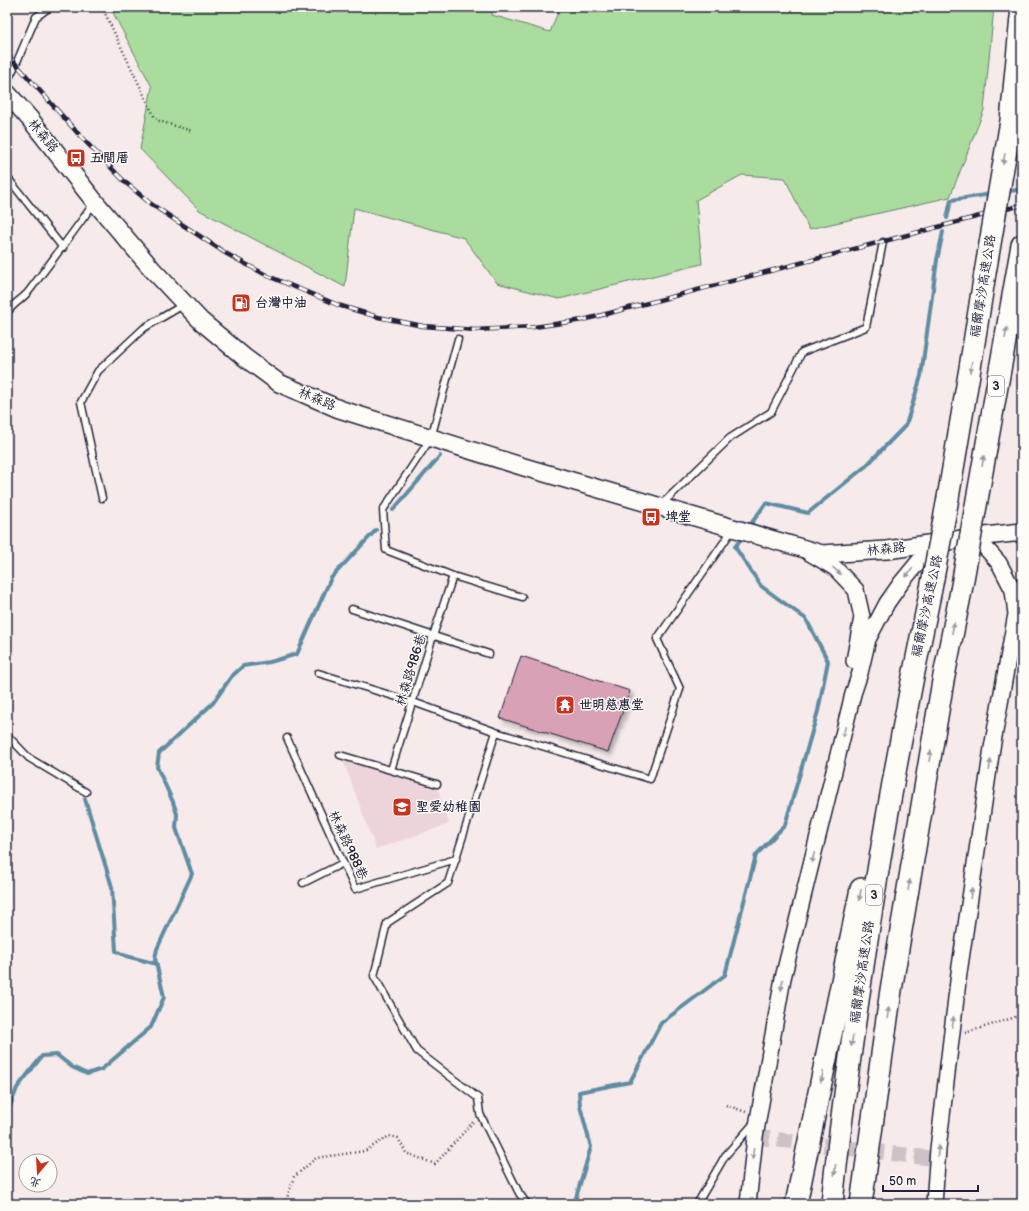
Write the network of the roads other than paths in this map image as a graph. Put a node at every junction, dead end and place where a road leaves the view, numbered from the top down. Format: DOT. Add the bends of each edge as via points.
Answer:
graph roads {
  1 [pos="50,7"];
  2 [pos="1022,7"];
  3 [pos="7,82"];
  4 [pos="7,93"];
  5 [pos="7,177"];
  6 [pos="95,202"];
  7 [pos="883,242"];
  8 [pos="1022,245"];
  9 [pos="63,248"];
  10 [pos="9,303"];
  11 [pos="185,304"];
  12 [pos="7,313"];
  13 [pos="458,340"];
  14 [pos="431,438"];
  15 [pos="102,498"];
  16 [pos="660,506"];
  17 [pos="741,530"];
  18 [pos="1022,532"];
  19 [pos="976,537"];
  20 [pos="934,543"];
  21 [pos="804,550"];
  22 [pos="453,576"];
  23 [pos="1022,593"];
  24 [pos="522,597"];
  25 [pos="352,609"];
  26 [pos="1016,614"];
  27 [pos="433,636"];
  28 [pos="489,654"];
  29 [pos="318,673"];
  30 [pos="912,681"];
  31 [pos="853,694"];
  32 [pos="413,702"];
  33 [pos="496,732"];
  34 [pos="7,735"];
  35 [pos="287,738"];
  36 [pos="340,755"];
  37 [pos="391,770"];
  38 [pos="437,784"];
  39 [pos="86,792"];
  40 [pos="456,859"];
  41 [pos="343,863"];
  42 [pos="303,884"];
  43 [pos="879,1076"];
  44 [pos="758,1117"];
  45 [pos="527,1204"];
  46 [pos="697,1204"];
  47 [pos="748,1204"];
  48 [pos="796,1204"];
  49 [pos="832,1204"];
  50 [pos="861,1204"];
  51 [pos="876,1204"];
  52 [pos="934,1204"];
  1 -- 3 [label="lane" via="36,18"];
  2 -- 30 [label="highway, 福爾摩沙高速公路 / 3, one-way, bridge" via="1011,121 948,498"];
  4 -- 6 [label="main road, 林森路"];
  5 -- 9 [label="lane"];
  6 -- 9 [label="lane"];
  6 -- 11 [label="main road, 林森路"];
  7 -- 16 [label="lane" via="866,327 802,352 771,412 730,438"];
  43 -- 8 [label="highway, 3, one-way, bridge" via="943,681"];
  9 -- 10 [label="lane" via="27,294"];
  10 -- 12 [label="lane"];
  11 -- 14 [label="main road, 林森路" via="201,322 279,383 338,409"];
  11 -- 15 [label="lane" via="144,328 98,371 81,402"];
  13 -- 14 [label="lane"];
  14 -- 16 [label="main road, 林森路"];
  14 -- 22 [label="lane" via="383,510 386,550"];
  16 -- 17 [label="main road, 林森路"];
  17 -- 21 [label="main road, 林森路"];
  17 -- 33 [label="lane" via="657,639 680,689 650,779"];
  18 -- 19 [label="main road, 林森路"];
  19 -- 20 [label="main road, 林森路"];
  19 -- 26 [label="street" via="999,563 1013,590"];
  20 -- 21 [label="main road, 林森路" via="887,550 822,554"];
  20 -- 31 [label="street, one-way" via="887,603 868,639"];
  21 -- 31 [label="street, one-way" via="835,568 856,590 862,617 852,674"];
  22 -- 24 [label="lane"];
  22 -- 27 [label="lane, 林森路986巷"];
  23 -- 26 [label="street"];
  25 -- 27 [label="lane"];
  52 -- 26 [label="street, one-way" via="959,974 991,755"];
  27 -- 28 [label="lane"];
  27 -- 32 [label="lane, 林森路986巷"];
  29 -- 32 [label="lane"];
  30 -- 48 [label="highway, one-way" via="873,830"];
  30 -- 49 [label="highway, 福爾摩沙高速公路 / 3, one-way" via="867,934"];
  31 -- 44 [label="street, one-way" via="783,978"];
  32 -- 33 [label="lane"];
  32 -- 37 [label="lane, 林森路986巷"];
  33 -- 40 [label="lane"];
  34 -- 39 [label="lane" via="29,758"];
  35 -- 41 [label="lane, 林森路988巷"];
  36 -- 37 [label="lane"];
  37 -- 38 [label="lane"];
  40 -- 41 [label="lane, 林森路988巷" via="354,889"];
  40 -- 45 [label="lane" via="448,883 386,923 374,976 417,1051 478,1098 480,1114"];
  41 -- 42 [label="lane"];
  43 -- 50 [label="highway, 3"];
  43 -- 51 [label="highway" via="880,1154"];
  44 -- 46 [label="lane" via="725,1156"];
  44 -- 47 [label="street, one-way"];
}
